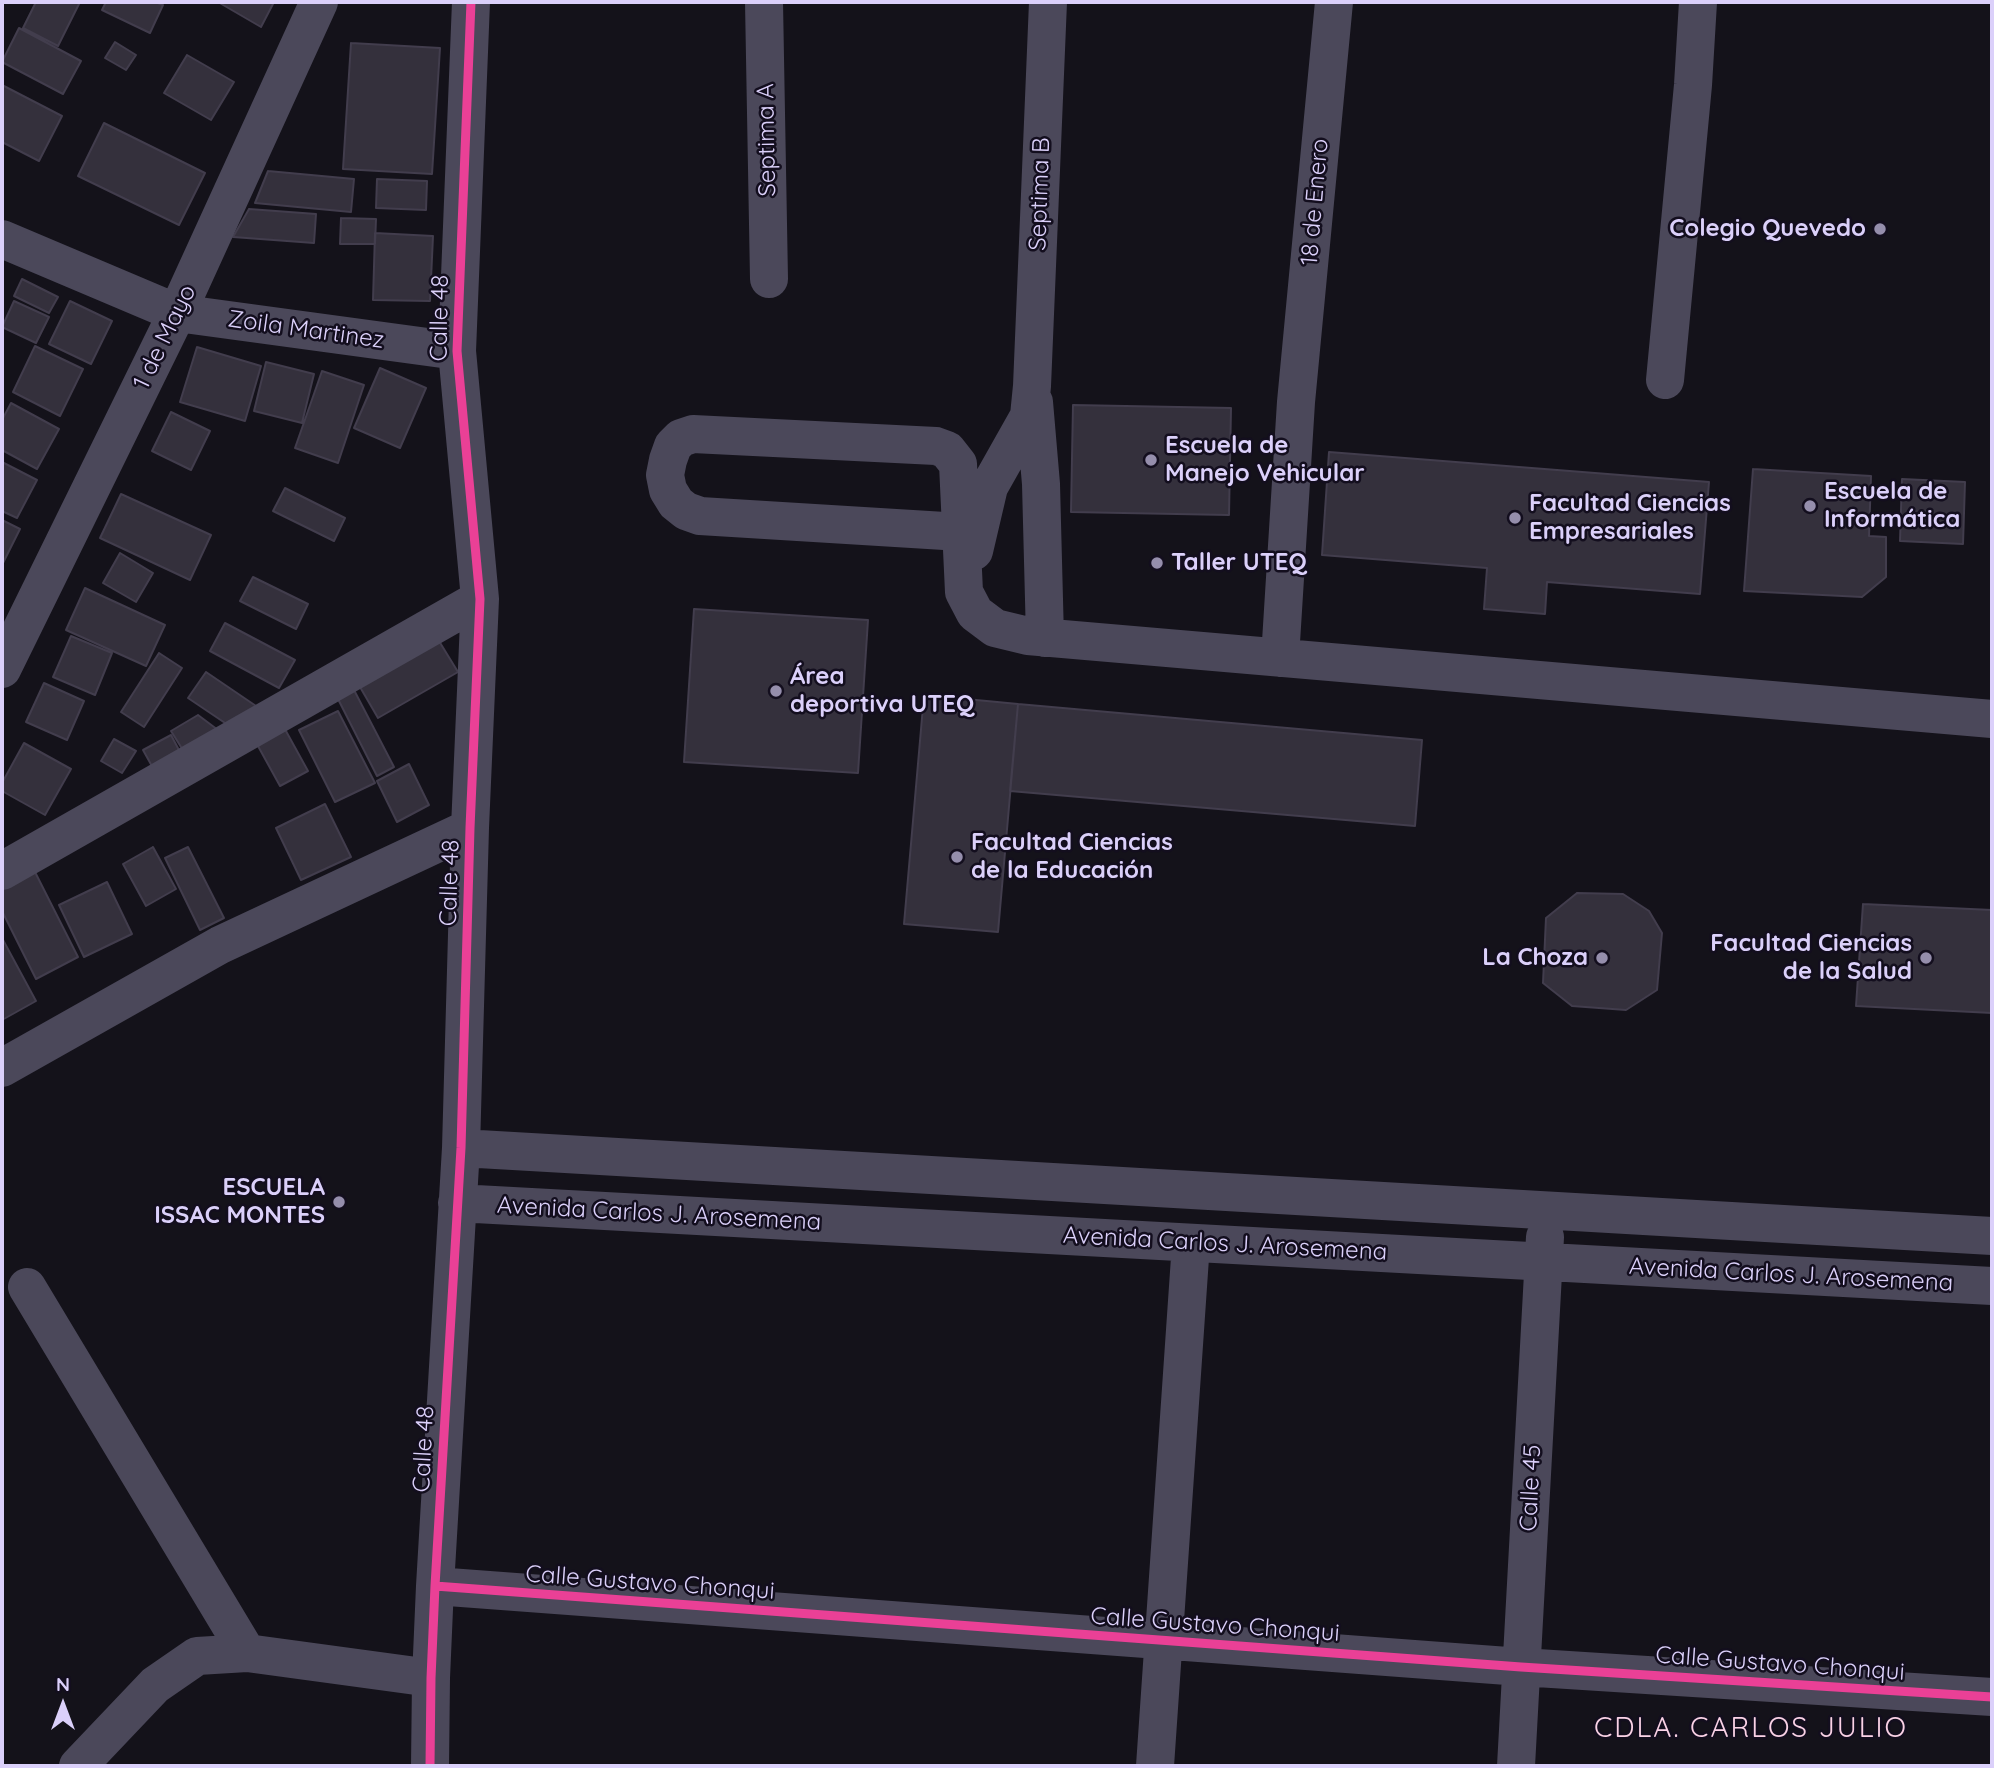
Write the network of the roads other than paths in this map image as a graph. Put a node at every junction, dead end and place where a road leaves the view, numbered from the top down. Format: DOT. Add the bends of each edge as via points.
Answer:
graph roads {
  1 [pos="319,2"];
  2 [pos="471,2"];
  3 [pos="764,2"];
  4 [pos="1048,2"];
  5 [pos="1334,2"];
  6 [pos="1698,2"];
  7 [pos="2,239"];
  8 [pos="769,279"];
  9 [pos="177,313"];
  10 [pos="457,351"];
  11 [pos="1665,380"];
  12 [pos="1032,386"];
  13 [pos="961,532"];
  14 [pos="964,592"];
  15 [pos="480,599"];
  16 [pos="1045,638"];
  17 [pos="1280,658"];
  18 [pos="2,669"];
  19 [pos="1992,719"];
  20 [pos="470,828"];
  21 [pos="2,871"];
  22 [pos="2,1068"];
  23 [pos="461,1148"];
  24 [pos="457,1203"];
  25 [pos="1547,1210"];
  26 [pos="1992,1236"];
  27 [pos="1191,1242"];
  28 [pos="1543,1262"];
  29 [pos="1992,1286"];
  30 [pos="27,1287"];
  31 [pos="435,1586"];
  32 [pos="1164,1640"];
  33 [pos="247,1653"];
  34 [pos="1521,1667"];
  35 [pos="431,1678"];
  36 [pos="1992,1697"];
  37 [pos="78,1766"];
  38 [pos="430,1766"];
  39 [pos="1155,1766"];
  40 [pos="1516,1766"];
  1 -- 9 [label="street, 1 de Mayo"];
  2 -- 10 [label="street, Calle 48"];
  3 -- 8 [label="street, Septima A"];
  4 -- 12 [label="street, Septima B"];
  5 -- 17 [label="street, 18 de Enero" via="1296,402"];
  6 -- 11 [label="street"];
  7 -- 9 [label="street, Zoila Martinez"];
  9 -- 10 [label="street, Zoila Martinez"];
  9 -- 18 [label="street, 1 de Mayo"];
  10 -- 15 [label="street, Calle 48"];
  12 -- 14 [label="street" via="1028,416 989,487"];
  12 -- 16 [label="street" via="1041,484"];
  13 -- 13 [label="street" via="958,464 947,450 936,446 693,434 673,446 668,460 668,490 676,503 700,516"];
  13 -- 14 [label="street"];
  14 -- 16 [label="street" via="975,614 995,628"];
  15 -- 20 [label="street, Calle 48"];
  15 -- 21 [label="street"];
  16 -- 17 [label="street"];
  17 -- 19 [label="street"];
  20 -- 22 [label="street" via="220,945"];
  20 -- 23 [label="street, Calle 48"];
  23 -- 24 [label="street, Calle 48"];
  23 -- 25 [label="street, Avenida Carlos J. Arosemena"];
  24 -- 27 [label="street, Avenida Carlos J. Arosemena"];
  24 -- 31 [label="street, Calle 48"];
  25 -- 26 [label="street, Avenida Carlos J. Arosemena"];
  25 -- 28 [label="street, Calle 45"];
  27 -- 28 [label="street, Avenida Carlos J. Arosemena"];
  27 -- 32 [label="street"];
  28 -- 29 [label="street, Avenida Carlos J. Arosemena"];
  28 -- 34 [label="street, Calle 45"];
  30 -- 33 [label="street"];
  31 -- 32 [label="street, Calle Gustavo Chonqui"];
  31 -- 35 [label="street, Calle 48"];
  32 -- 34 [label="street, Calle Gustavo Chonqui"];
  32 -- 39 [label="street"];
  33 -- 35 [label="street"];
  33 -- 37 [label="street" via="197,1656 155,1685"];
  34 -- 36 [label="street, Calle Gustavo Chonqui"];
  34 -- 40 [label="street, Calle 45"];
  35 -- 38 [label="street, Calle 48"];
}
